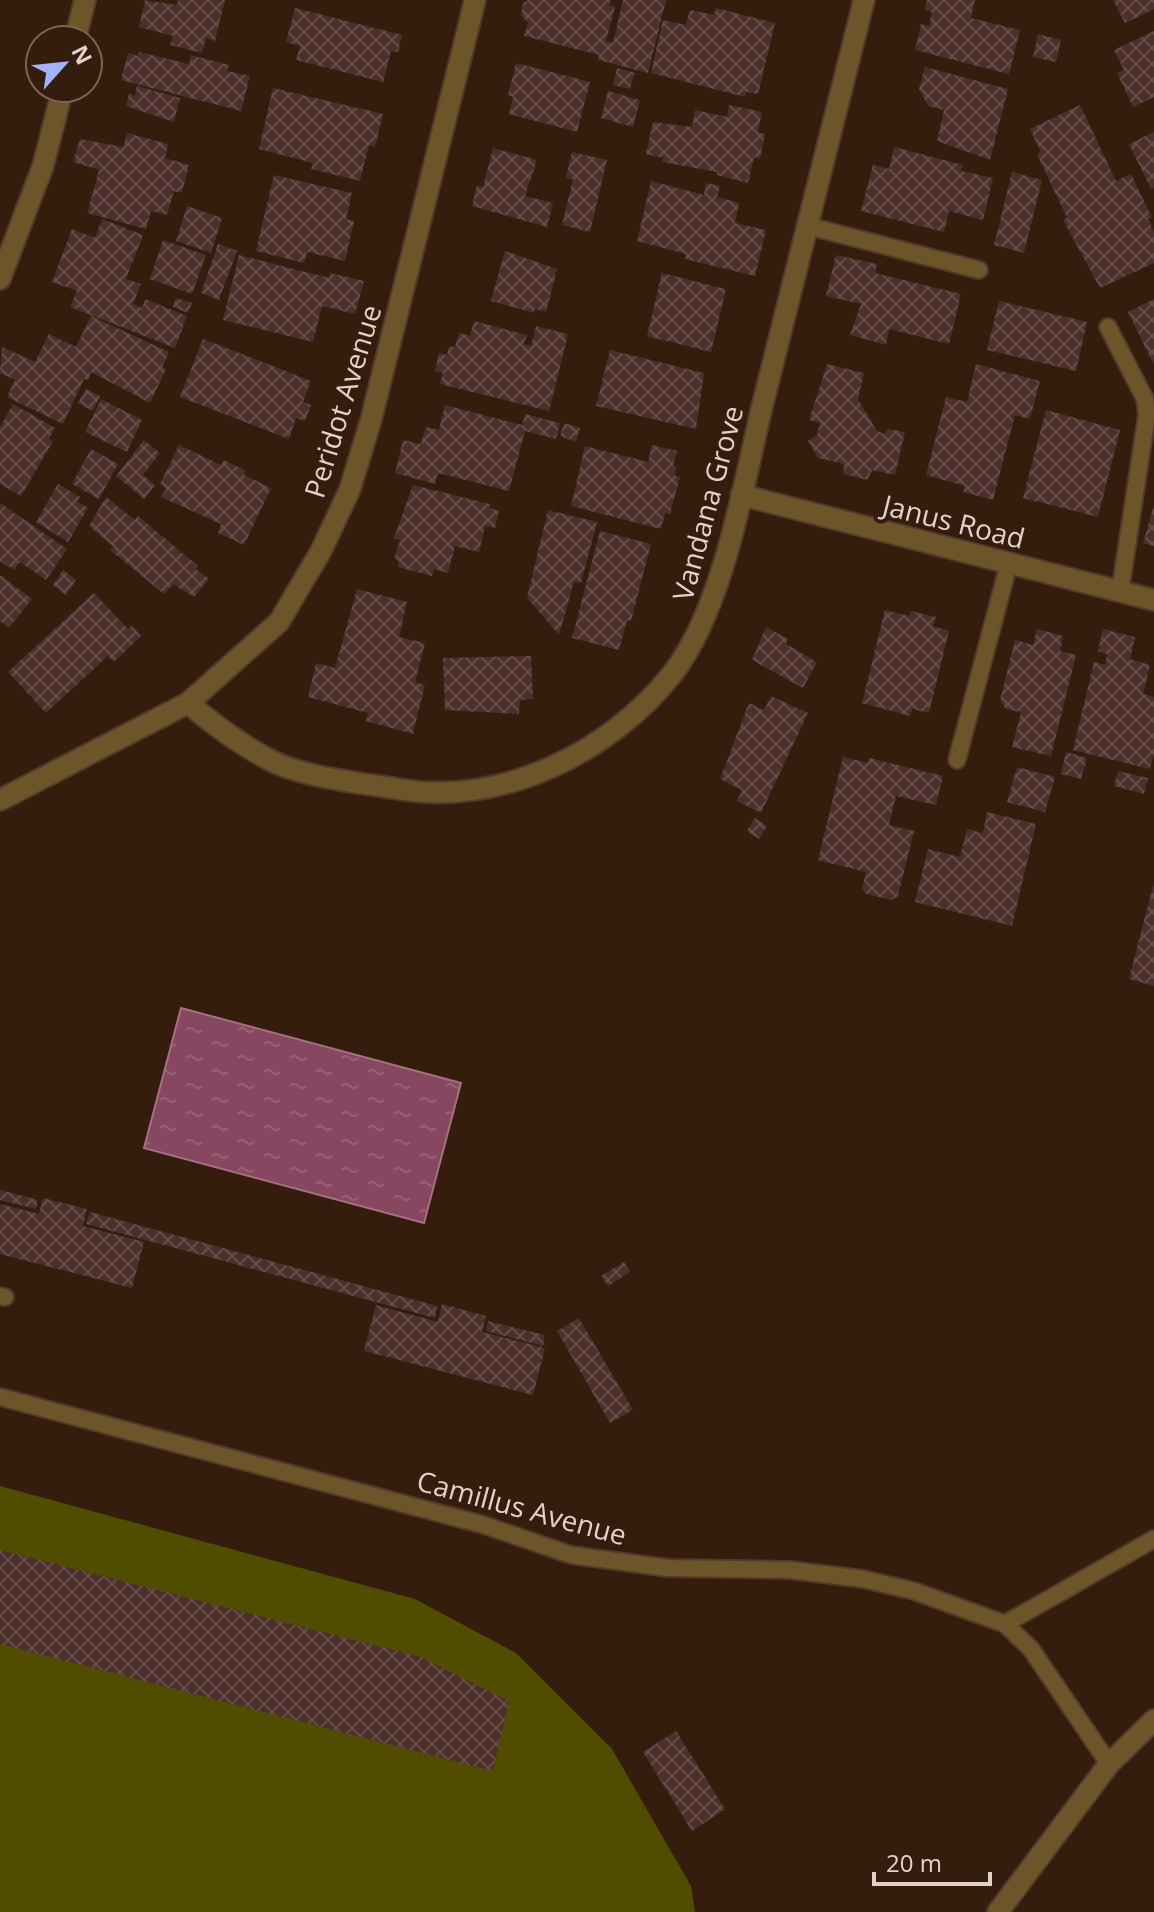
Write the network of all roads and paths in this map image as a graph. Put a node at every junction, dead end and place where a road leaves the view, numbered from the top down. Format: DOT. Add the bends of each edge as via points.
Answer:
graph roads {
  1 [pos="85,0"];
  2 [pos="475,0"];
  3 [pos="864,0"];
  4 [pos="79,24"];
  5 [pos="59,104"];
  6 [pos="808,226"];
  7 [pos="979,270"];
  8 [pos="0,279"];
  9 [pos="1108,327"];
  10 [pos="741,495"];
  11 [pos="1009,563"];
  12 [pos="1120,592"];
  13 [pos="1154,600"];
  14 [pos="188,703"];
  15 [pos="957,760"];
  16 [pos="0,800"];
  17 [pos="0,1397"];
  18 [pos="1154,1539"];
  19 [pos="1005,1624"];
  20 [pos="1154,1720"];
  21 [pos="1109,1764"];
  22 [pos="998,1912"];
  1 -- 4 [label="street"];
  2 -- 14 [label="street, Peridot Avenue" via="350,489 279,622"];
  3 -- 6 [label="street, Vandana Grove"];
  5 -- 8 [label="street" via="43,166"];
  6 -- 7 [label="lane"];
  6 -- 10 [label="street, Vandana Grove"];
  9 -- 12 [label="lane" via="1145,399 1147,414"];
  10 -- 11 [label="street, Janus Road"];
  10 -- 14 [label="street, Vandana Grove" via="706,617 673,672 627,721 577,756 510,782 431,795 277,764"];
  11 -- 12 [label="street, Janus Road"];
  11 -- 15 [label="lane"];
  12 -- 13 [label="street, Janus Road"];
  14 -- 16 [label="street, Peridot Avenue"];
  17 -- 19 [label="lane, Camillus Avenue" via="484,1525 571,1555 624,1565 790,1570 863,1579"];
  18 -- 19 [label="lane"];
  19 -- 21 [label="lane, Camillus Avenue" via="1031,1649"];
  20 -- 21 [label="street"];
  21 -- 22 [label="street"];
}
